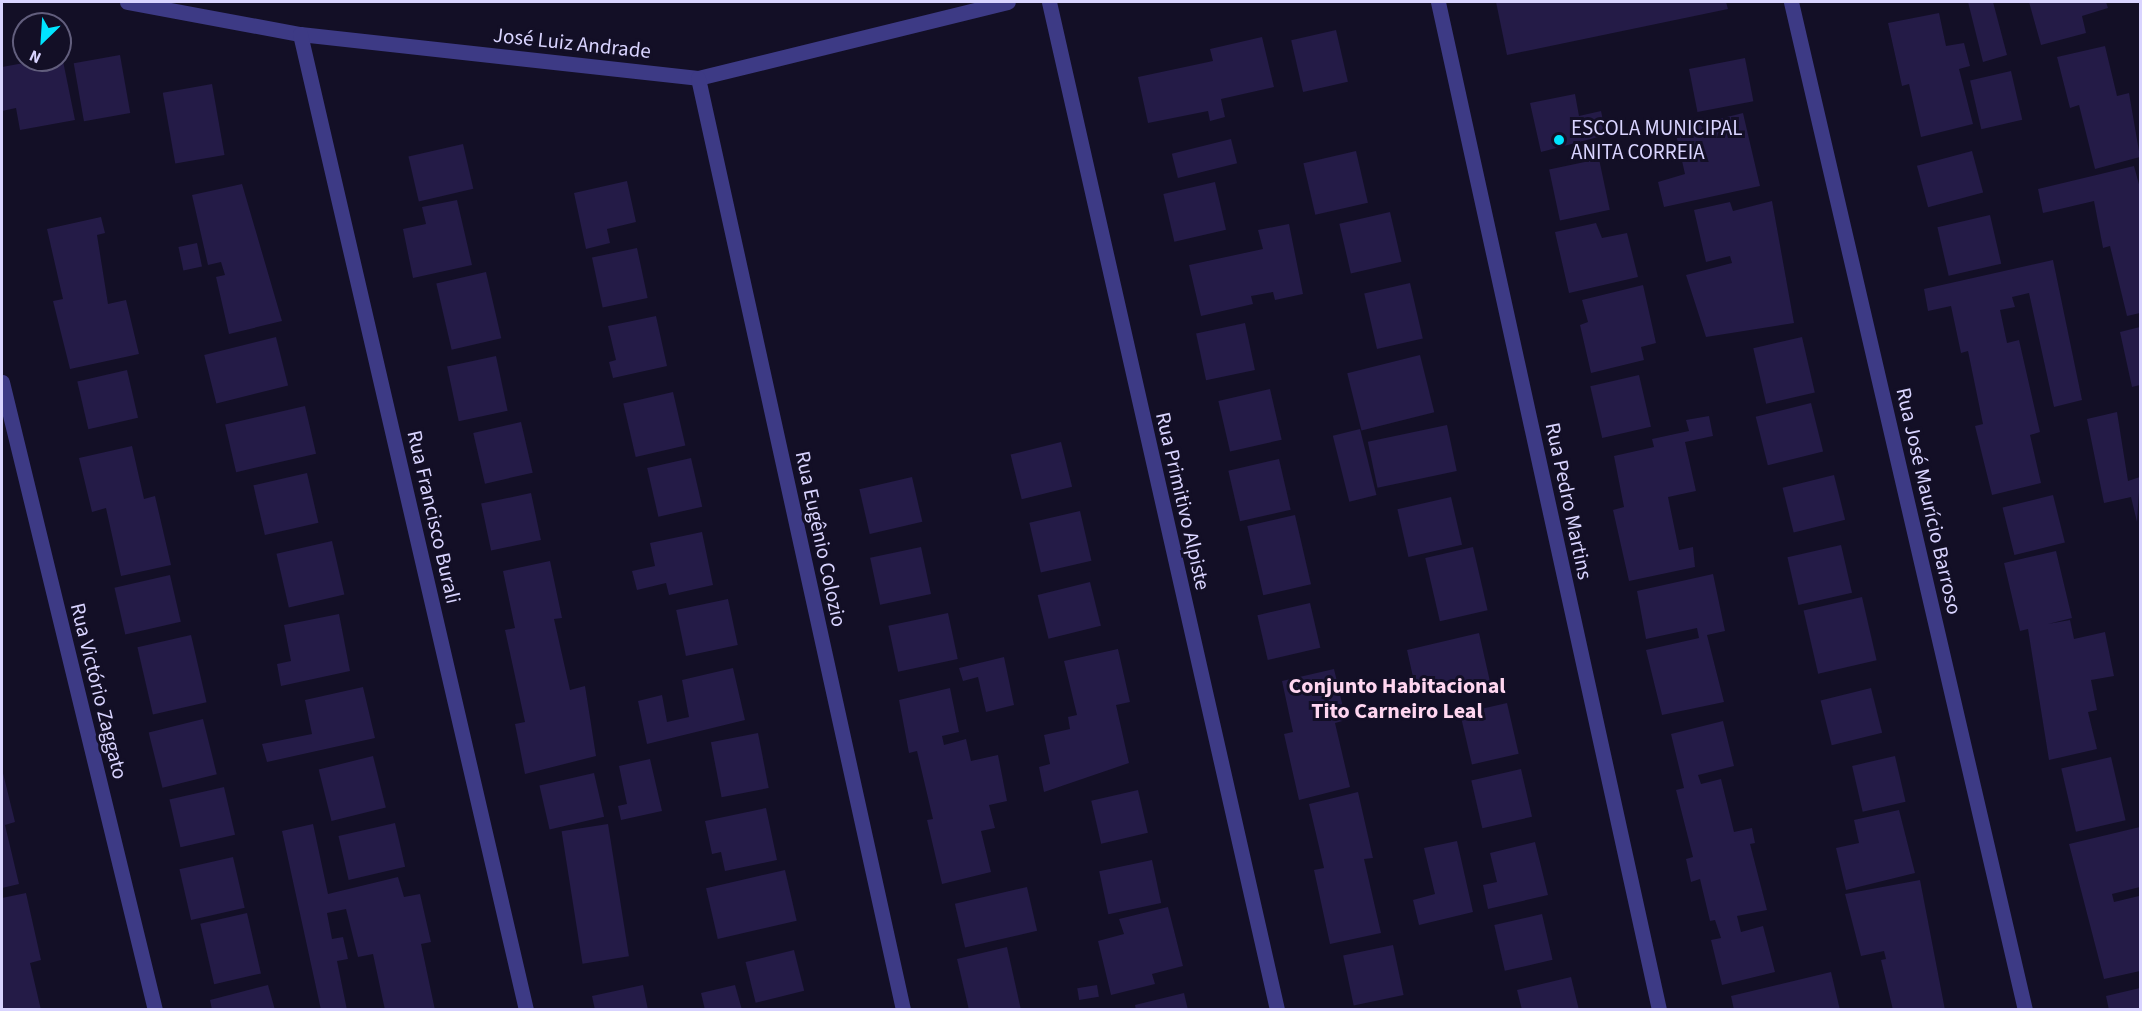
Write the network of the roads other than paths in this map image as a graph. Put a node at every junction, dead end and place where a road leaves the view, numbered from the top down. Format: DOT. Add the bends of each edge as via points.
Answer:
graph roads {
  1 [pos="127,2"];
  2 [pos="1008,2"];
  3 [pos="1049,2"];
  4 [pos="1438,2"];
  5 [pos="1791,2"];
  6 [pos="300,34"];
  7 [pos="698,78"];
  8 [pos="2,382"];
  9 [pos="155,1010"];
  10 [pos="526,1010"];
  11 [pos="903,1010"];
  12 [pos="1277,1010"];
  13 [pos="1659,1010"];
  14 [pos="2025,1010"];
  1 -- 6 [label="street, José Luiz Andrade"];
  2 -- 7 [label="street, José Luiz Andrade"];
  3 -- 12 [label="street, Rua Primitivo Alpiste"];
  4 -- 13 [label="street, Rua Pedro Martins"];
  5 -- 14 [label="street, Rua José Maurício Barroso"];
  6 -- 7 [label="street, José Luiz Andrade"];
  6 -- 10 [label="street, Rua Francisco Burali"];
  7 -- 11 [label="street, Rua Eugênio Colozio"];
  8 -- 9 [label="street, Rua Victório Zaggato"];
}
